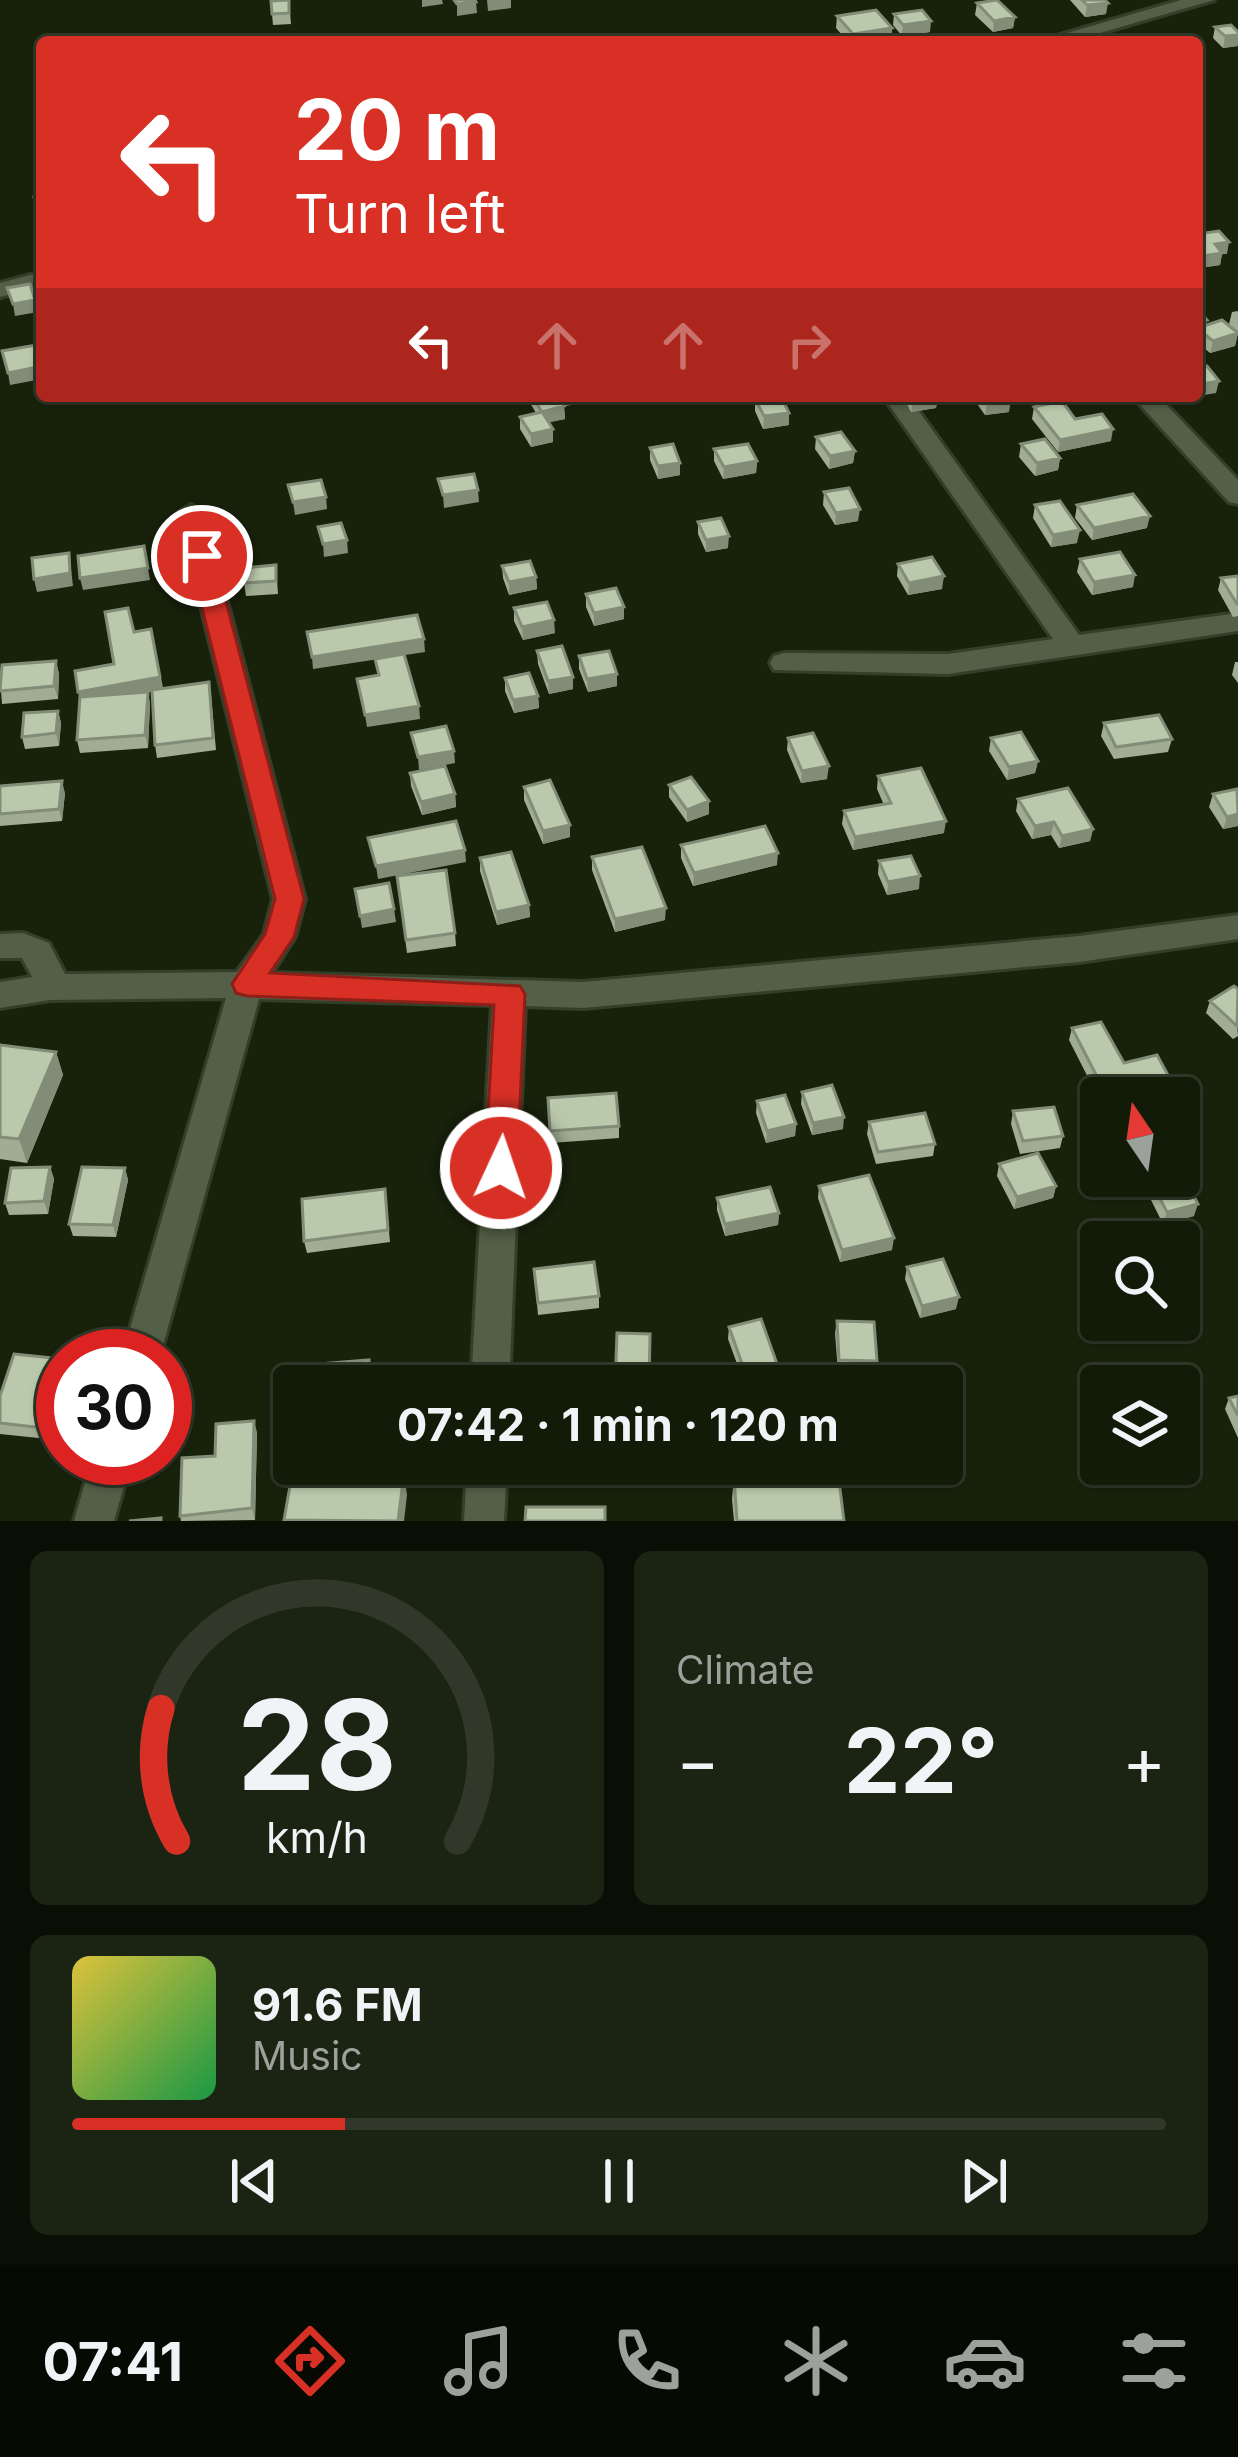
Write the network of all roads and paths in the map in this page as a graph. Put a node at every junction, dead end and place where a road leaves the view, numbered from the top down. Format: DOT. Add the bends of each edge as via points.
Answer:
graph roads {
  1 [pos="1204,0"];
  2 [pos="1069,36"];
  3 [pos="36,281"];
  4 [pos="0,290"];
  5 [pos="899,402"];
  6 [pos="1150,402"];
  7 [pos="1238,496"];
  8 [pos="191,513"];
  9 [pos="1238,622"];
  10 [pos="1072,646"];
  11 [pos="784,663"];
  12 [pos="1238,927"];
  13 [pos="0,946"];
  14 [pos="247,984"];
  15 [pos="50,987"];
  16 [pos="509,994"];
  17 [pos="0,995"];
  18 [pos="149,1329"];
  19 [pos="491,1365"];
  20 [pos="104,1485"];
  21 [pos="486,1485"];
  22 [pos="94,1521"];
  23 [pos="484,1521"];
  1 -- 2 [label="street"];
  3 -- 4 [label="street"];
  5 -- 10 [label="street"];
  6 -- 7 [label="street"];
  8 -- 14 [label="street" via="289,899 279,937"];
  9 -- 10 [label="street"];
  10 -- 11 [label="street" via="948,664"];
  12 -- 16 [label="street" via="698,986"];
  13 -- 15 [label="street" via="41,952"];
  14 -- 15 [label="street"];
  14 -- 16 [label="street"];
  14 -- 18 [label="street"];
  15 -- 17 [label="street"];
  16 -- 19 [label="street"];
  20 -- 22 [label="street"];
  21 -- 23 [label="street"];
}
